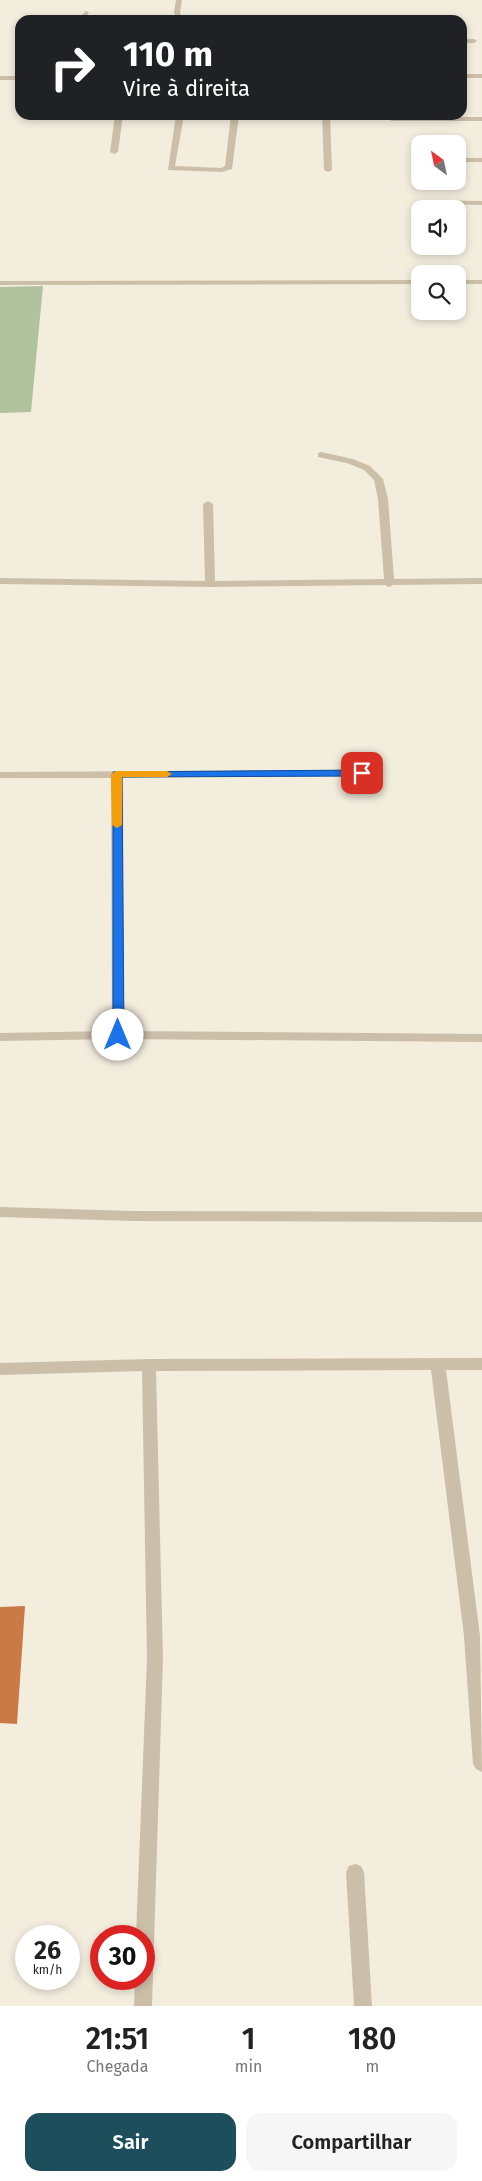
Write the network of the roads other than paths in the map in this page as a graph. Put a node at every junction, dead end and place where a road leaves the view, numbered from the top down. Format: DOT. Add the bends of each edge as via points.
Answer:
graph roads {
  1 [pos="179,0"];
  2 [pos="178,15"];
  3 [pos="474,40"];
  4 [pos="467,41"];
  5 [pos="467,76"];
  6 [pos="482,76"];
  7 [pos="0,78"];
  8 [pos="15,78"];
  9 [pos="467,119"];
  10 [pos="482,119"];
  11 [pos="119,120"];
  12 [pos="179,120"];
  13 [pos="234,120"];
  14 [pos="326,120"];
  15 [pos="114,152"];
  16 [pos="466,160"];
  17 [pos="482,160"];
  18 [pos="328,170"];
  19 [pos="466,203"];
  20 [pos="482,203"];
  21 [pos="411,282"];
  22 [pos="466,282"];
  23 [pos="482,282"];
  24 [pos="0,283"];
  25 [pos="321,455"];
  26 [pos="208,504"];
  27 [pos="0,581"];
  28 [pos="482,582"];
  29 [pos="210,584"];
  30 [pos="389,584"];
  31 [pos="362,773"];
  32 [pos="0,774"];
  33 [pos="116,774"];
  34 [pos="118,1035"];
  35 [pos="0,1037"];
  36 [pos="482,1038"];
  37 [pos="0,1212"];
  38 [pos="482,1216"];
  39 [pos="438,1364"];
  40 [pos="482,1364"];
  41 [pos="149,1365"];
  42 [pos="0,1369"];
  43 [pos="482,1764"];
  44 [pos="354,1872"];
  45 [pos="146,1925"];
  46 [pos="144,1990"];
  47 [pos="143,2006"];
  48 [pos="363,2006"];
  1 -- 2 [label="street"];
  3 -- 4 [label="street"];
  5 -- 6 [label="street"];
  7 -- 8 [label="street"];
  9 -- 10 [label="street"];
  11 -- 15 [label="street"];
  12 -- 13 [label="street" via="171,168 222,170 229,168"];
  14 -- 18 [label="street"];
  16 -- 17 [label="street"];
  19 -- 20 [label="street"];
  21 -- 24 [label="street"];
  22 -- 23 [label="street"];
  25 -- 30 [label="street" via="367,468 378,479 383,499"];
  26 -- 29 [label="street"];
  27 -- 29 [label="street"];
  28 -- 30 [label="street"];
  29 -- 30 [label="street"];
  31 -- 33 [label="street"];
  32 -- 33 [label="street"];
  33 -- 34 [label="street"];
  34 -- 35 [label="street"];
  34 -- 36 [label="street"];
  37 -- 38 [label="street" via="141,1216"];
  39 -- 40 [label="street"];
  39 -- 41 [label="street"];
  39 -- 43 [label="street" via="472,1636"];
  41 -- 42 [label="street"];
  41 -- 45 [label="street" via="155,1659"];
  44 -- 48 [label="street"];
  46 -- 47 [label="street"];
}
